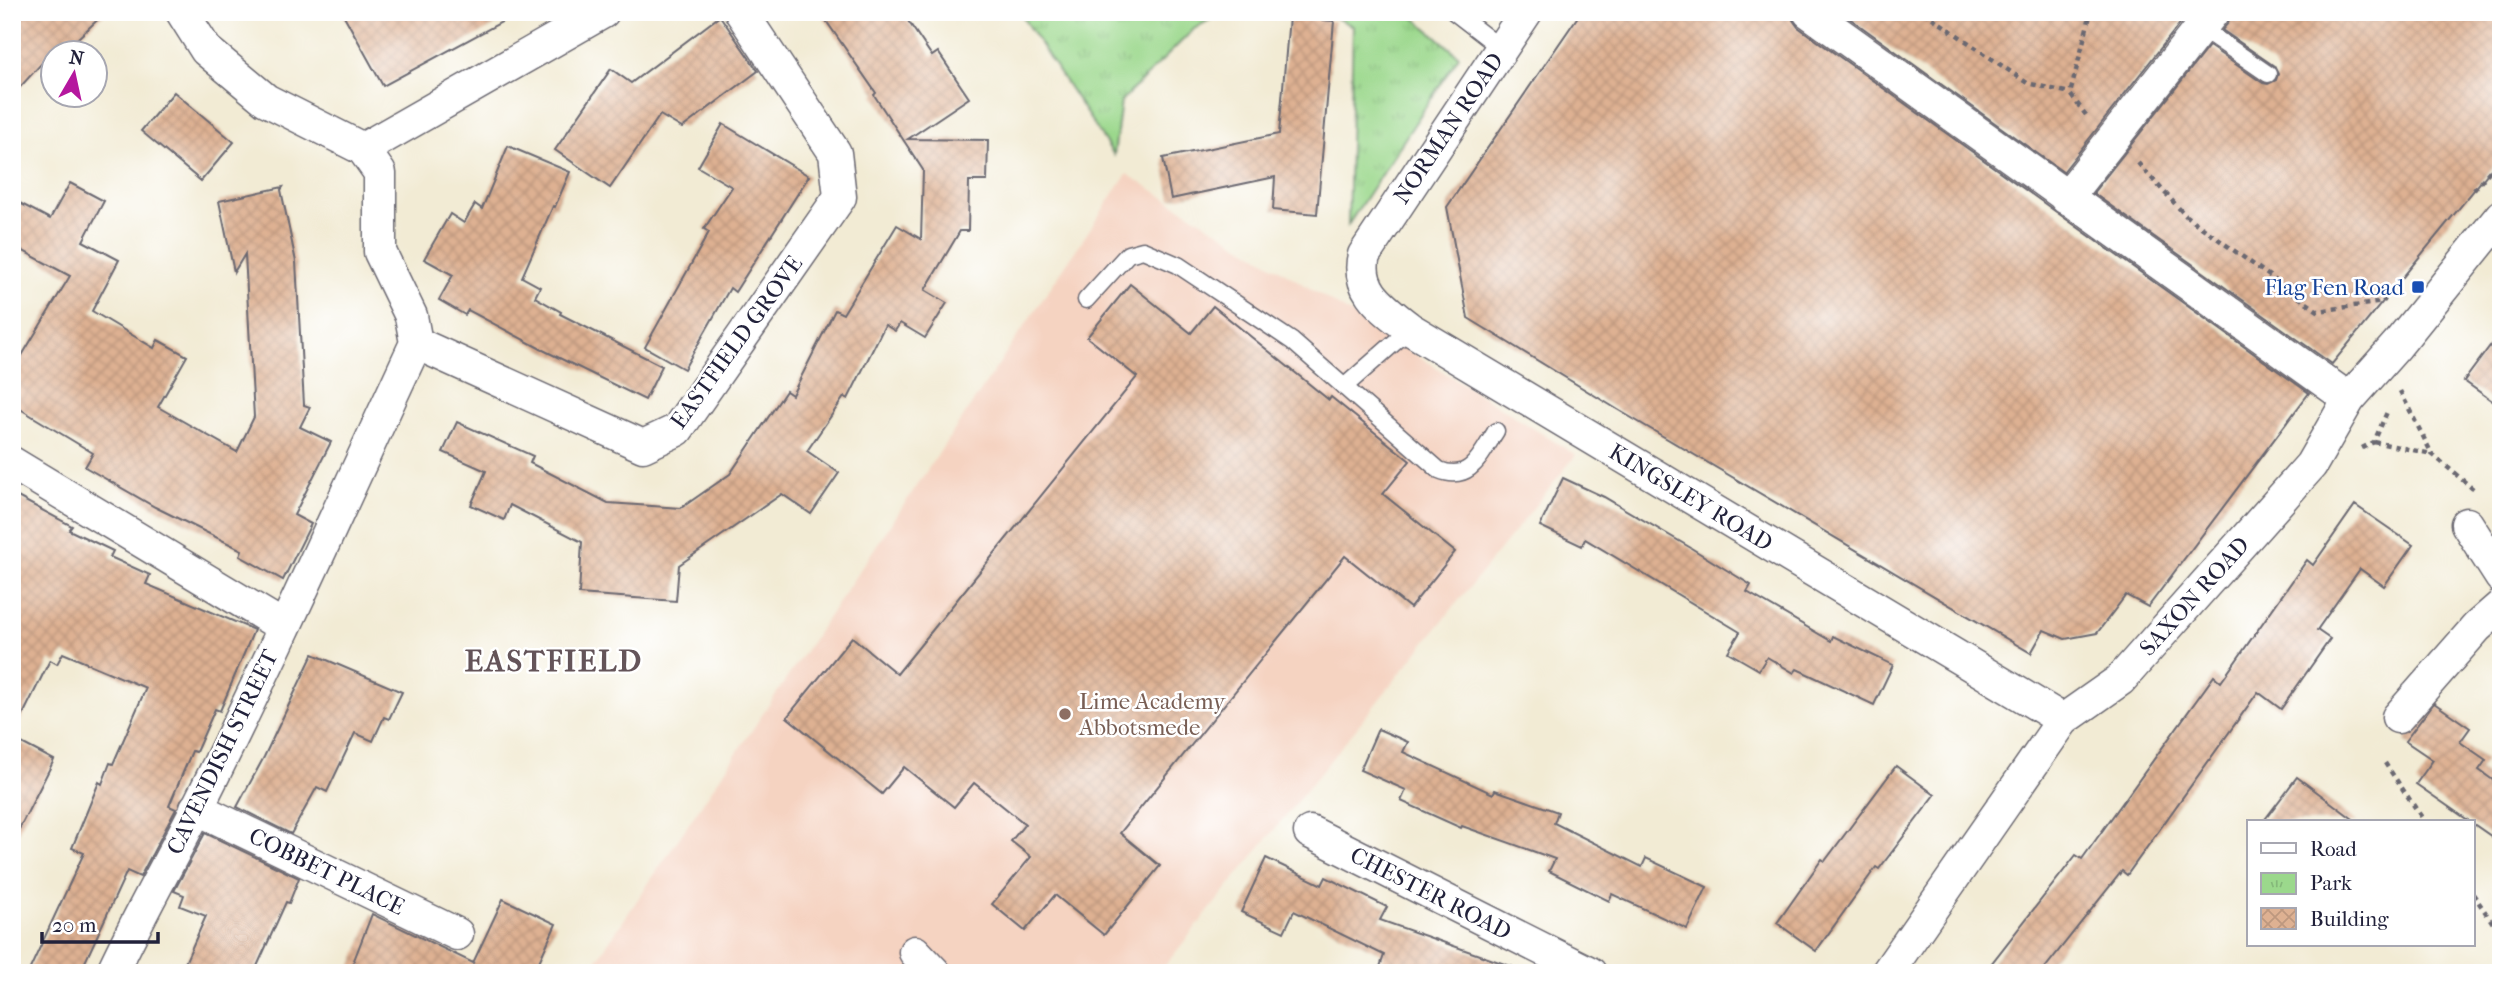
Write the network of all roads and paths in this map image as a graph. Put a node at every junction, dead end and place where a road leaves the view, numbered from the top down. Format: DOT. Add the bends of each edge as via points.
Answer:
graph roads {
  1 [pos="182,12"];
  2 [pos="603,12"];
  3 [pos="741,12"];
  4 [pos="1454,12"];
  5 [pos="1526,12"];
  6 [pos="1809,12"];
  7 [pos="1924,12"];
  8 [pos="2091,12"];
  9 [pos="2207,20"];
  10 [pos="1502,49"];
  11 [pos="2268,75"];
  12 [pos="2070,93"];
  13 [pos="2109,144"];
  14 [pos="363,149"];
  15 [pos="2501,157"];
  16 [pos="2066,198"];
  17 [pos="2467,198"];
  18 [pos="2501,216"];
  19 [pos="1369,244"];
  20 [pos="2391,291"];
  21 [pos="1086,300"];
  22 [pos="1410,329"];
  23 [pos="416,343"];
  24 [pos="1343,387"];
  25 [pos="2398,387"];
  26 [pos="2348,399"];
  27 [pos="1496,432"];
  28 [pos="2374,442"];
  29 [pos="2432,454"];
  30 [pos="12,463"];
  31 [pos="2470,485"];
  32 [pos="2467,524"];
  33 [pos="2501,577"];
  34 [pos="2501,606"];
  35 [pos="284,627"];
  36 [pos="2398,717"];
  37 [pos="2063,720"];
  38 [pos="2385,763"];
  39 [pos="196,808"];
  40 [pos="2423,820"];
  41 [pos="1310,832"];
  42 [pos="2474,895"];
  43 [pos="457,934"];
  44 [pos="2501,935"];
  45 [pos="112,973"];
  46 [pos="1590,973"];
  47 [pos="1887,973"];
  1 -- 14 [label="street" via="206,50 266,100"];
  2 -- 14 [label="street"];
  3 -- 23 [label="street, EASTFIELD GROVE" via="835,153 840,197 677,430 643,446"];
  4 -- 10 [label="lane"];
  5 -- 10 [label="street, NORMAN ROAD"];
  6 -- 16 [label="street"];
  7 -- 12 [label="path" via="2027,83"];
  8 -- 12 [label="path"];
  9 -- 11 [label="lane"];
  9 -- 13 [label="street"];
  10 -- 19 [label="street, NORMAN ROAD"];
  12 -- 13 [label="path"];
  13 -- 16 [label="street"];
  13 -- 20 [label="path" via="2137,162 2186,216 2318,312 2383,302"];
  14 -- 23 [label="street" via="380,173 380,252 411,316"];
  15 -- 17 [label="path"];
  16 -- 26 [label="street"];
  18 -- 26 [label="street, SAXON ROAD"];
  19 -- 22 [label="street, KINGSLEY ROAD" via="1361,265 1366,289"];
  21 -- 24 [label="lane" via="1128,254 1143,250 1178,265 1292,341"];
  22 -- 24 [label="lane"];
  22 -- 37 [label="street, KINGSLEY ROAD"];
  23 -- 35 [label="street"];
  24 -- 27 [label="lane" via="1448,474 1462,473 1475,464"];
  25 -- 29 [label="path"];
  26 -- 37 [label="street, SAXON ROAD" via="2311,465 2129,670"];
  28 -- 29 [label="path"];
  29 -- 31 [label="path"];
  30 -- 35 [label="street, CAVENDISH STREET"];
  32 -- 33 [label="street"];
  34 -- 36 [label="street"];
  35 -- 39 [label="street, CAVENDISH STREET"];
  37 -- 47 [label="street, SAXON ROAD"];
  38 -- 40 [label="path"];
  39 -- 43 [label="street, COBBET PLACE"];
  39 -- 45 [label="street, CAVENDISH STREET"];
  41 -- 46 [label="street, CHESTER ROAD"];
  42 -- 44 [label="path"];
}
